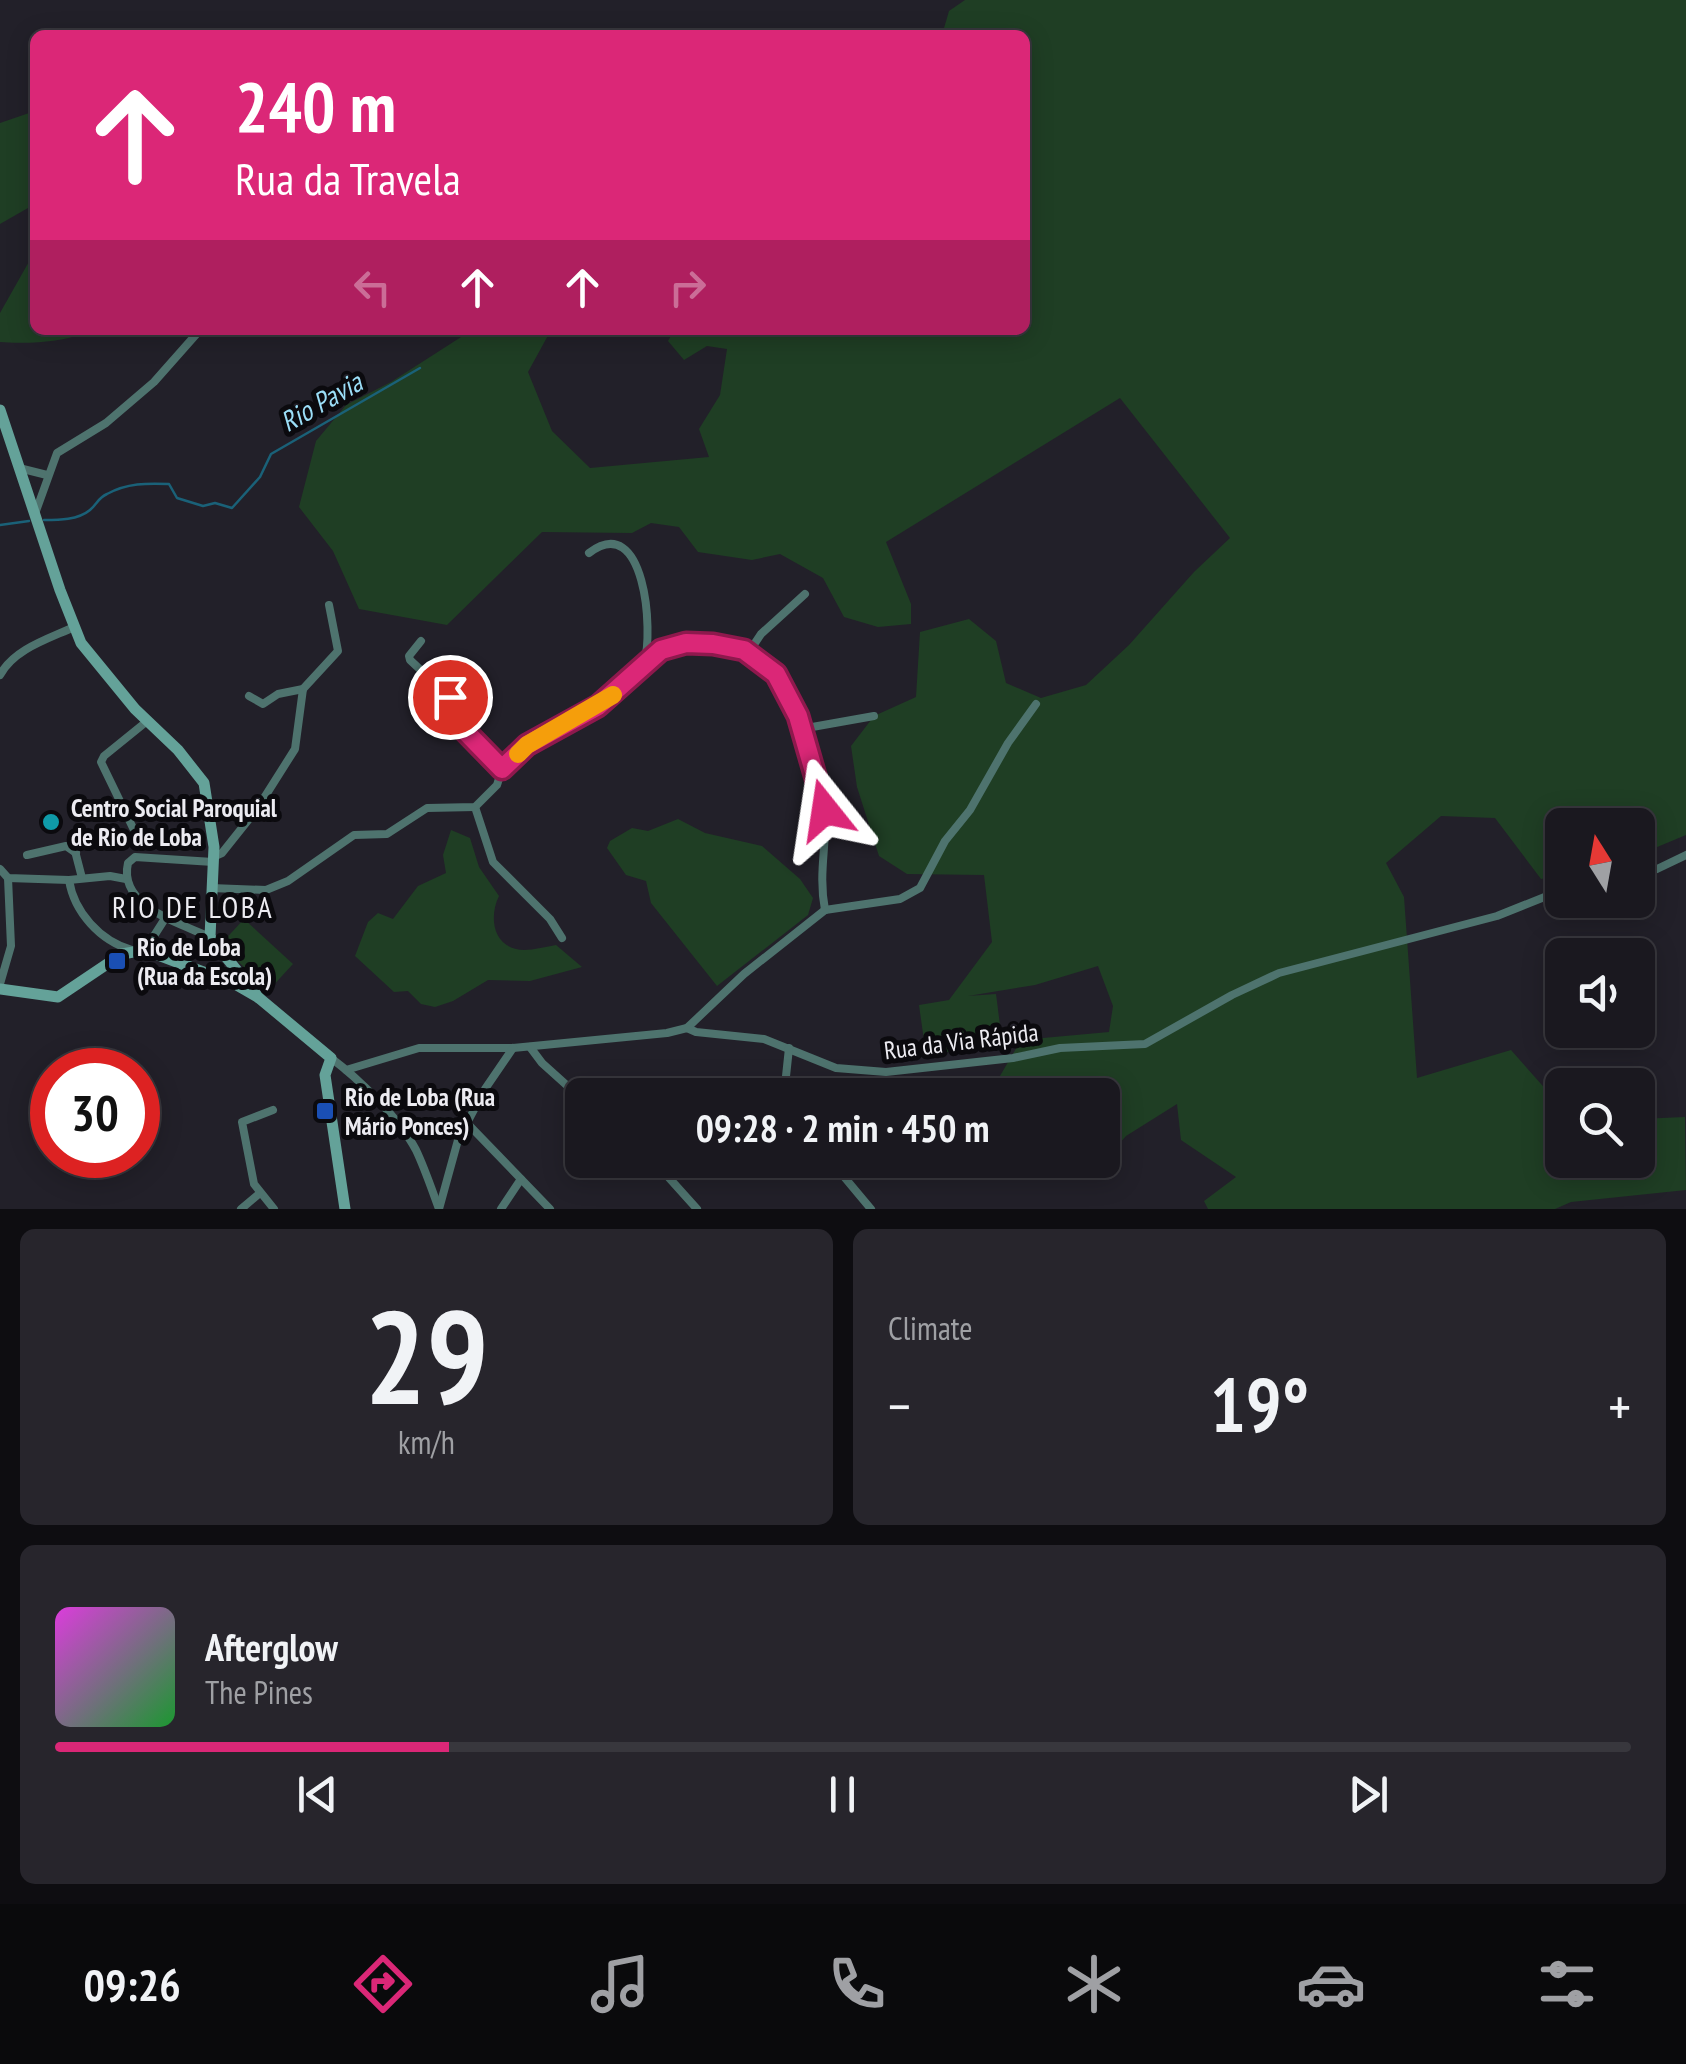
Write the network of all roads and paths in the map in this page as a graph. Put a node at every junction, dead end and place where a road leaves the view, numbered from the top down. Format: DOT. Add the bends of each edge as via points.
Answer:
graph roads {
  1 [pos="196,335"];
  2 [pos="0,410"];
  3 [pos="19,468"];
  4 [pos="47,475"];
  5 [pos="35,515"];
  6 [pos="589,553"];
  7 [pos="806,594"];
  8 [pos="329,604"];
  9 [pos="74,627"];
  10 [pos="421,640"];
  11 [pos="748,652"];
  12 [pos="642,667"];
  13 [pos="0,675"];
  14 [pos="304,689"];
  15 [pos="249,696"];
  16 [pos="1036,704"];
  17 [pos="874,716"];
  18 [pos="146,722"];
  19 [pos="802,729"];
  20 [pos="502,769"];
  21 [pos="475,807"];
  22 [pos="133,828"];
  23 [pos="82,836"];
  24 [pos="76,853"];
  25 [pos="27,854"];
  26 [pos="1686,855"];
  27 [pos="213,859"];
  28 [pos="0,869"];
  29 [pos="1655,869"];
  30 [pos="8,878"];
  31 [pos="82,878"];
  32 [pos="126,879"];
  33 [pos="69,880"];
  34 [pos="212,888"];
  35 [pos="1545,897"];
  36 [pos="825,910"];
  37 [pos="166,918"];
  38 [pos="210,937"];
  39 [pos="562,938"];
  40 [pos="140,950"];
  41 [pos="238,980"];
  42 [pos="0,986"];
  43 [pos="687,1028"];
  44 [pos="530,1047"];
  45 [pos="513,1048"];
  46 [pos="790,1048"];
  47 [pos="331,1058"];
  48 [pos="346,1070"];
  49 [pos="786,1078"];
  50 [pos="565,1084"];
  51 [pos="274,1110"];
  52 [pos="466,1122"];
  53 [pos="669,1178"];
  54 [pos="845,1178"];
  55 [pos="522,1180"];
  56 [pos="260,1192"];
  57 [pos="240,1209"];
  58 [pos="274,1209"];
  59 [pos="345,1209"];
  60 [pos="439,1209"];
  61 [pos="502,1209"];
  62 [pos="550,1209"];
  63 [pos="697,1209"];
  64 [pos="870,1209"];
  1 -- 4 [label="street" via="154,382 58,454"];
  2 -- 3 [label="street"];
  3 -- 4 [label="street"];
  3 -- 5 [label="street"];
  4 -- 5 [label="street"];
  5 -- 9 [label="street"];
  6 -- 12 [label="street" via="618,544 633,559 648,626"];
  7 -- 11 [label="street"];
  8 -- 14 [label="street" via="338,651"];
  9 -- 13 [label="street" via="19,653"];
  9 -- 18 [label="street"];
  10 -- 20 [label="street" via="410,660 456,703 464,730"];
  11 -- 12 [label="street" via="686,643 661,650"];
  11 -- 19 [label="street" via="776,674"];
  12 -- 20 [label="street" via="598,706 527,745"];
  14 -- 15 [label="street" via="263,704"];
  14 -- 27 [label="street" via="295,748 257,808"];
  16 -- 36 [label="street" via="920,888 900,899"];
  17 -- 19 [label="street"];
  18 -- 22 [label="street" via="101,762"];
  18 -- 27 [label="street" via="204,784"];
  19 -- 36 [label="street" via="825,810"];
  20 -- 21 [label="street" via="497,785"];
  21 -- 34 [label="street" via="427,808 387,834 354,835 266,890"];
  21 -- 39 [label="street" via="493,862"];
  23 -- 24 [label="street"];
  24 -- 25 [label="street" via="66,846"];
  24 -- 31 [label="street"];
  26 -- 29 [label="street"];
  27 -- 32 [label="street" via="136,857"];
  27 -- 34 [label="street"];
  28 -- 30 [label="street"];
  30 -- 33 [label="street"];
  30 -- 42 [label="street" via="11,946"];
  31 -- 32 [label="street"];
  31 -- 33 [label="street"];
  32 -- 37 [label="street" via="142,906"];
  33 -- 40 [label="street" via="78,910 110,942"];
  34 -- 38 [label="street"];
  35 -- 46 [label="street, Rua da Via Rápida" via="1497,916 1278,974 1145,1044 1060,1048 886,1072 836,1068"];
  36 -- 43 [label="street"];
  37 -- 38 [label="street"];
  37 -- 40 [label="street"];
  38 -- 41 [label="street"];
  40 -- 41 [label="street"];
  40 -- 42 [label="street" via="115,958 58,997"];
  41 -- 47 [label="street"];
  43 -- 44 [label="street, Rua da Via Rápida"];
  43 -- 46 [label="street, Rua da Via Rápida"];
  44 -- 45 [label="street, Rua da Via Rápida"];
  44 -- 50 [label="street"];
  45 -- 48 [label="street, Rua da Via Rápida" via="419,1048"];
  45 -- 52 [label="street"];
  46 -- 49 [label="street"];
  47 -- 48 [label="street"];
  47 -- 59 [label="street" via="325,1074"];
  48 -- 60 [label="street" via="404,1131"];
  51 -- 56 [label="street" via="242,1122"];
  52 -- 55 [label="street"];
  52 -- 60 [label="street"];
  53 -- 63 [label="street"];
  54 -- 64 [label="street"];
  55 -- 61 [label="street"];
  55 -- 62 [label="street"];
  56 -- 57 [label="street"];
  56 -- 58 [label="street"];
}
